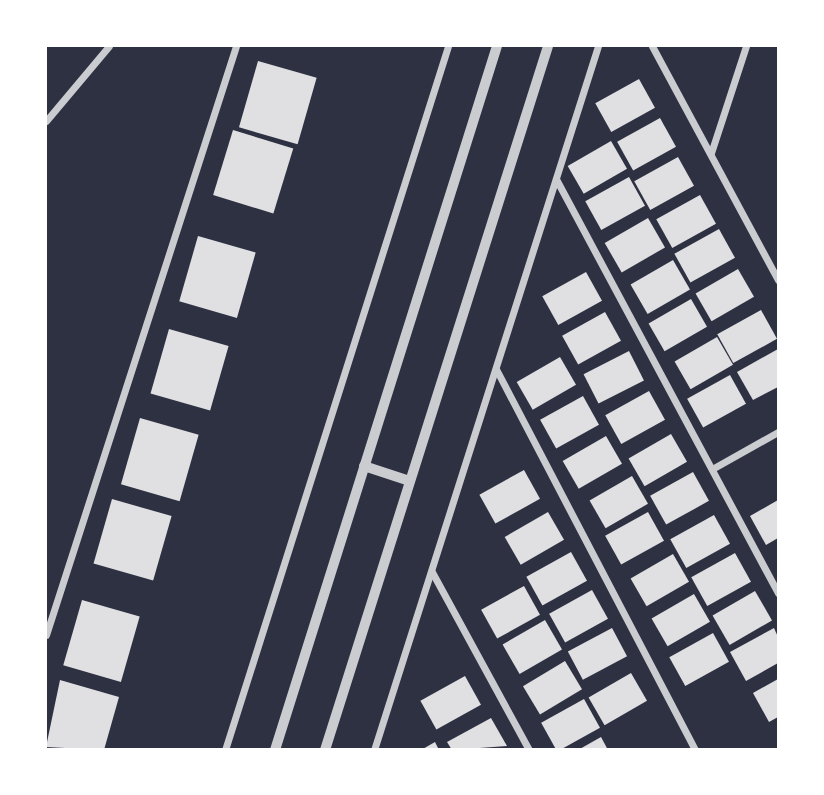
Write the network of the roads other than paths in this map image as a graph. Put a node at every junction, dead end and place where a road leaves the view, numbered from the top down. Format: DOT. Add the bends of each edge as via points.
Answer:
graph roads {
  1 [pos="109,46"];
  2 [pos="236,46"];
  3 [pos="448,46"];
  4 [pos="497,46"];
  5 [pos="548,46"];
  6 [pos="598,46"];
  7 [pos="652,46"];
  8 [pos="746,46"];
  9 [pos="46,121"];
  10 [pos="712,153"];
  11 [pos="556,179"];
  12 [pos="779,280"];
  13 [pos="496,369"];
  14 [pos="779,432"];
  15 [pos="364,467"];
  16 [pos="712,469"];
  17 [pos="410,481"];
  18 [pos="432,572"];
  19 [pos="779,593"];
  20 [pos="46,635"];
  21 [pos="225,750"];
  22 [pos="275,750"];
  23 [pos="325,750"];
  24 [pos="374,750"];
  25 [pos="529,750"];
  26 [pos="695,750"];
  1 -- 9 [label="street"];
  2 -- 20 [label="street"];
  3 -- 21 [label="street"];
  4 -- 15 [label="street"];
  5 -- 17 [label="street"];
  6 -- 11 [label="street"];
  7 -- 10 [label="street"];
  8 -- 10 [label="street"];
  10 -- 12 [label="street"];
  11 -- 13 [label="street"];
  11 -- 16 [label="street"];
  13 -- 18 [label="street"];
  13 -- 26 [label="street"];
  14 -- 16 [label="street"];
  15 -- 17 [label="street"];
  15 -- 22 [label="street"];
  16 -- 19 [label="street"];
  17 -- 23 [label="street"];
  18 -- 24 [label="street"];
  18 -- 25 [label="street"];
}
